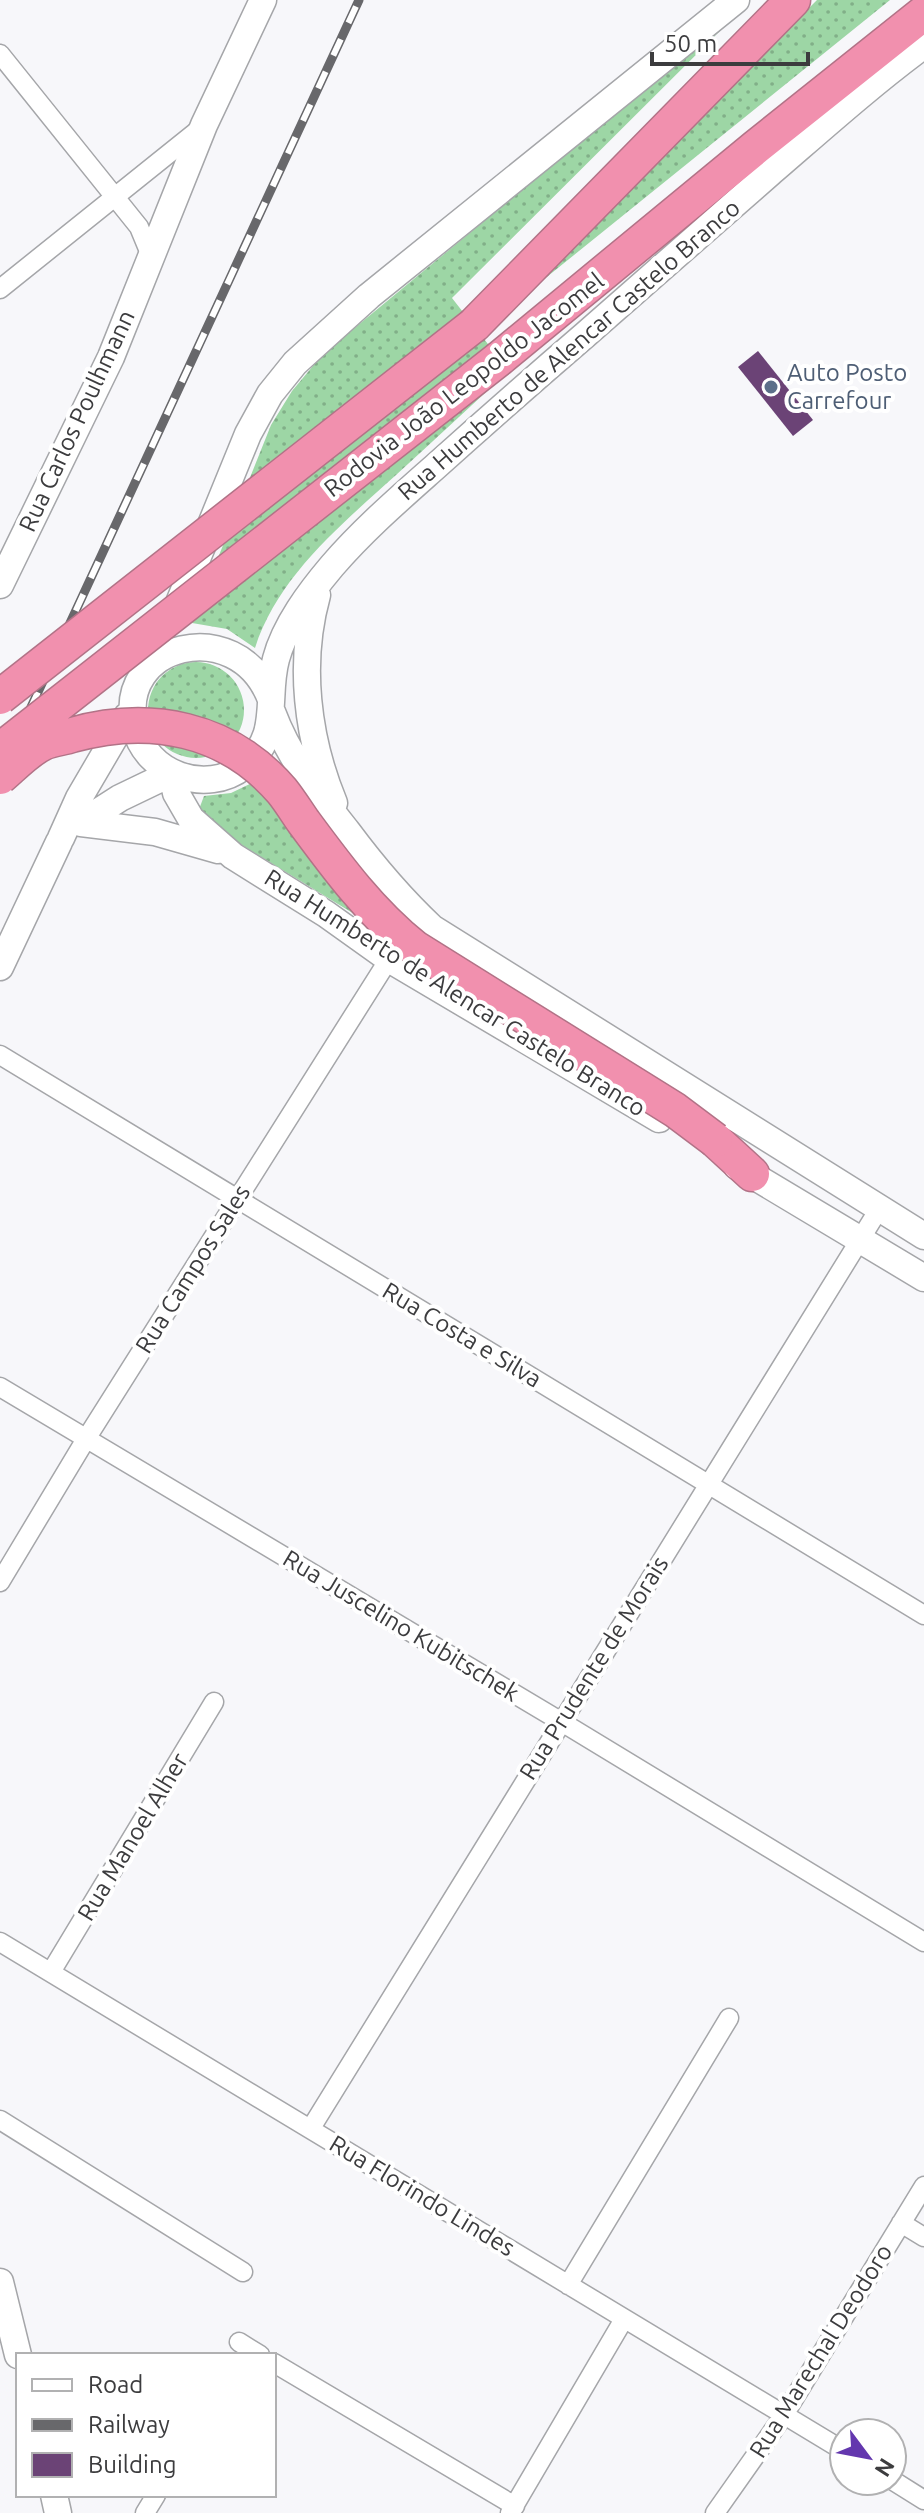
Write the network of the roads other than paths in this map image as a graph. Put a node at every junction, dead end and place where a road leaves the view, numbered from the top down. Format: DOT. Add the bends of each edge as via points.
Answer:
graph roads {
  1 [pos="263,0"];
  2 [pos="736,0"];
  3 [pos="793,0"];
  4 [pos="924,13"];
  5 [pos="924,45"];
  6 [pos="0,54"];
  7 [pos="204,125"];
  8 [pos="115,198"];
  9 [pos="151,256"];
  10 [pos="0,289"];
  11 [pos="323,576"];
  12 [pos="0,585"];
  13 [pos="155,662"];
  14 [pos="0,697"];
  15 [pos="271,705"];
  16 [pos="133,707"];
  17 [pos="0,750"];
  18 [pos="172,773"];
  19 [pos="0,777"];
  20 [pos="345,829"];
  21 [pos="67,834"];
  22 [pos="233,856"];
  23 [pos="389,959"];
  24 [pos="0,967"];
  25 [pos="0,1055"];
  26 [pos="752,1174"];
  27 [pos="238,1198"];
  28 [pos="879,1209"];
  29 [pos="924,1236"];
  30 [pos="860,1241"];
  31 [pos="924,1278"];
  32 [pos="0,1387"];
  33 [pos="86,1439"];
  34 [pos="707,1484"];
  35 [pos="0,1582"];
  36 [pos="924,1615"];
  37 [pos="214,1702"];
  38 [pos="560,1721"];
  39 [pos="0,1942"];
  40 [pos="924,1942"];
  41 [pos="51,1972"];
  42 [pos="729,2018"];
  43 [pos="0,2120"];
  44 [pos="311,2128"];
  45 [pos="924,2186"];
  46 [pos="901,2223"];
  47 [pos="924,2237"];
  48 [pos="243,2272"];
  49 [pos="0,2282"];
  50 [pos="568,2285"];
  51 [pos="624,2319"];
  52 [pos="239,2342"];
  53 [pos="18,2353"];
  54 [pos="257,2353"];
  55 [pos="276,2364"];
  56 [pos="784,2415"];
  57 [pos="828,2441"];
  58 [pos="512,2509"];
  59 [pos="715,2513"];
  1 -- 7 [label="main road, Rua Carlos Poulhmann"];
  2 -- 13 [label="main road" via="369,296 295,363 248,434"];
  3 -- 14 [label="highway, Rodovia João Leopoldo Jacomel, bridge" via="474,325"];
  4 -- 17 [label="highway, Rodovia João Leopoldo Jacomel, bridge" via="500,358"];
  5 -- 11 [label="main road, Rua Humberto de Alencar Castelo Branco" via="471,435 368,527"];
  6 -- 8 [label="street"];
  7 -- 8 [label="street"];
  7 -- 9 [label="main road, Rua Carlos Poulhmann"];
  8 -- 9 [label="street" via="139,227"];
  8 -- 10 [label="street"];
  9 -- 12 [label="main road, Rua Carlos Poulhmann" via="111,357"];
  11 -- 15 [label="main road, Rua Humberto de Alencar Castelo Branco" via="276,656"];
  11 -- 20 [label="main road" via="310,628 307,683 315,740"];
  13 -- 15 [label="main road" via="190,646 209,647 247,662 263,679"];
  13 -- 16 [label="main road"];
  15 -- 18 [label="main road" via="262,745 243,767 215,780"];
  15 -- 20 [label="main road, Rua Humberto de Alencar Castelo Branco" via="287,747"];
  16 -- 18 [label="main road" via="147,753"];
  16 -- 21 [label="main road" via="79,798"];
  18 -- 21 [label="main road" via="120,798"];
  18 -- 22 [label="main road, Rua Humberto de Alencar Castelo Branco" via="191,819"];
  19 -- 26 [label="highway, bridge" via="42,744 110,726 169,727 220,743 283,793 389,927 675,1110"];
  20 -- 28 [label="main road, Rua Humberto de Alencar Castelo Branco" via="385,881 432,928"];
  21 -- 22 [label="main road" via="155,832"];
  21 -- 24 [label="main road"];
  22 -- 23 [label="main road, Rua Humberto de Alencar Castelo Branco"];
  23 -- 26 [label="main road, Rua Humberto de Alencar Castelo Branco"];
  23 -- 27 [label="street, Rua Campos Sales"];
  25 -- 27 [label="street, Rua Costa e Silva"];
  26 -- 30 [label="main road, Rua Humberto de Alencar Castelo Branco"];
  27 -- 33 [label="street, Rua Campos Sales"];
  27 -- 34 [label="street, Rua Costa e Silva"];
  28 -- 29 [label="main road, Rua Humberto de Alencar Castelo Branco"];
  28 -- 30 [label="street, Rua Prudente de Morais"];
  30 -- 31 [label="main road, Rua Humberto de Alencar Castelo Branco"];
  30 -- 34 [label="street, Rua Prudente de Morais"];
  32 -- 33 [label="street, Rua Juscelino Kubitschek"];
  33 -- 35 [label="street, Rua Campos Sales"];
  33 -- 38 [label="street, Rua Juscelino Kubitschek"];
  34 -- 36 [label="street, Rua Costa e Silva"];
  34 -- 38 [label="street, Rua Prudente de Morais"];
  37 -- 41 [label="street, Rua Manoel Alher"];
  38 -- 40 [label="street, Rua Juscelino Kubitschek"];
  38 -- 44 [label="street, Rua Prudente de Morais"];
  39 -- 41 [label="street, Rua Florindo Lindes"];
  41 -- 44 [label="street, Rua Florindo Lindes"];
  42 -- 50 [label="street"];
  43 -- 48 [label="street"];
  44 -- 50 [label="street, Rua Florindo Lindes"];
  45 -- 46 [label="street, Rua Marechal Deodoro"];
  46 -- 47 [label="street"];
  46 -- 56 [label="street, Rua Marechal Deodoro"];
  49 -- 53 [label="main road"];
  50 -- 51 [label="street, Rua Florindo Lindes"];
  51 -- 56 [label="street, Rua Florindo Lindes"];
  51 -- 58 [label="street"];
  52 -- 54 [label="street"];
  55 -- 58 [label="street"];
  56 -- 57 [label="street, Rua Florindo Lindes"];
  56 -- 59 [label="street, Rua Marechal Deodoro"];
}
